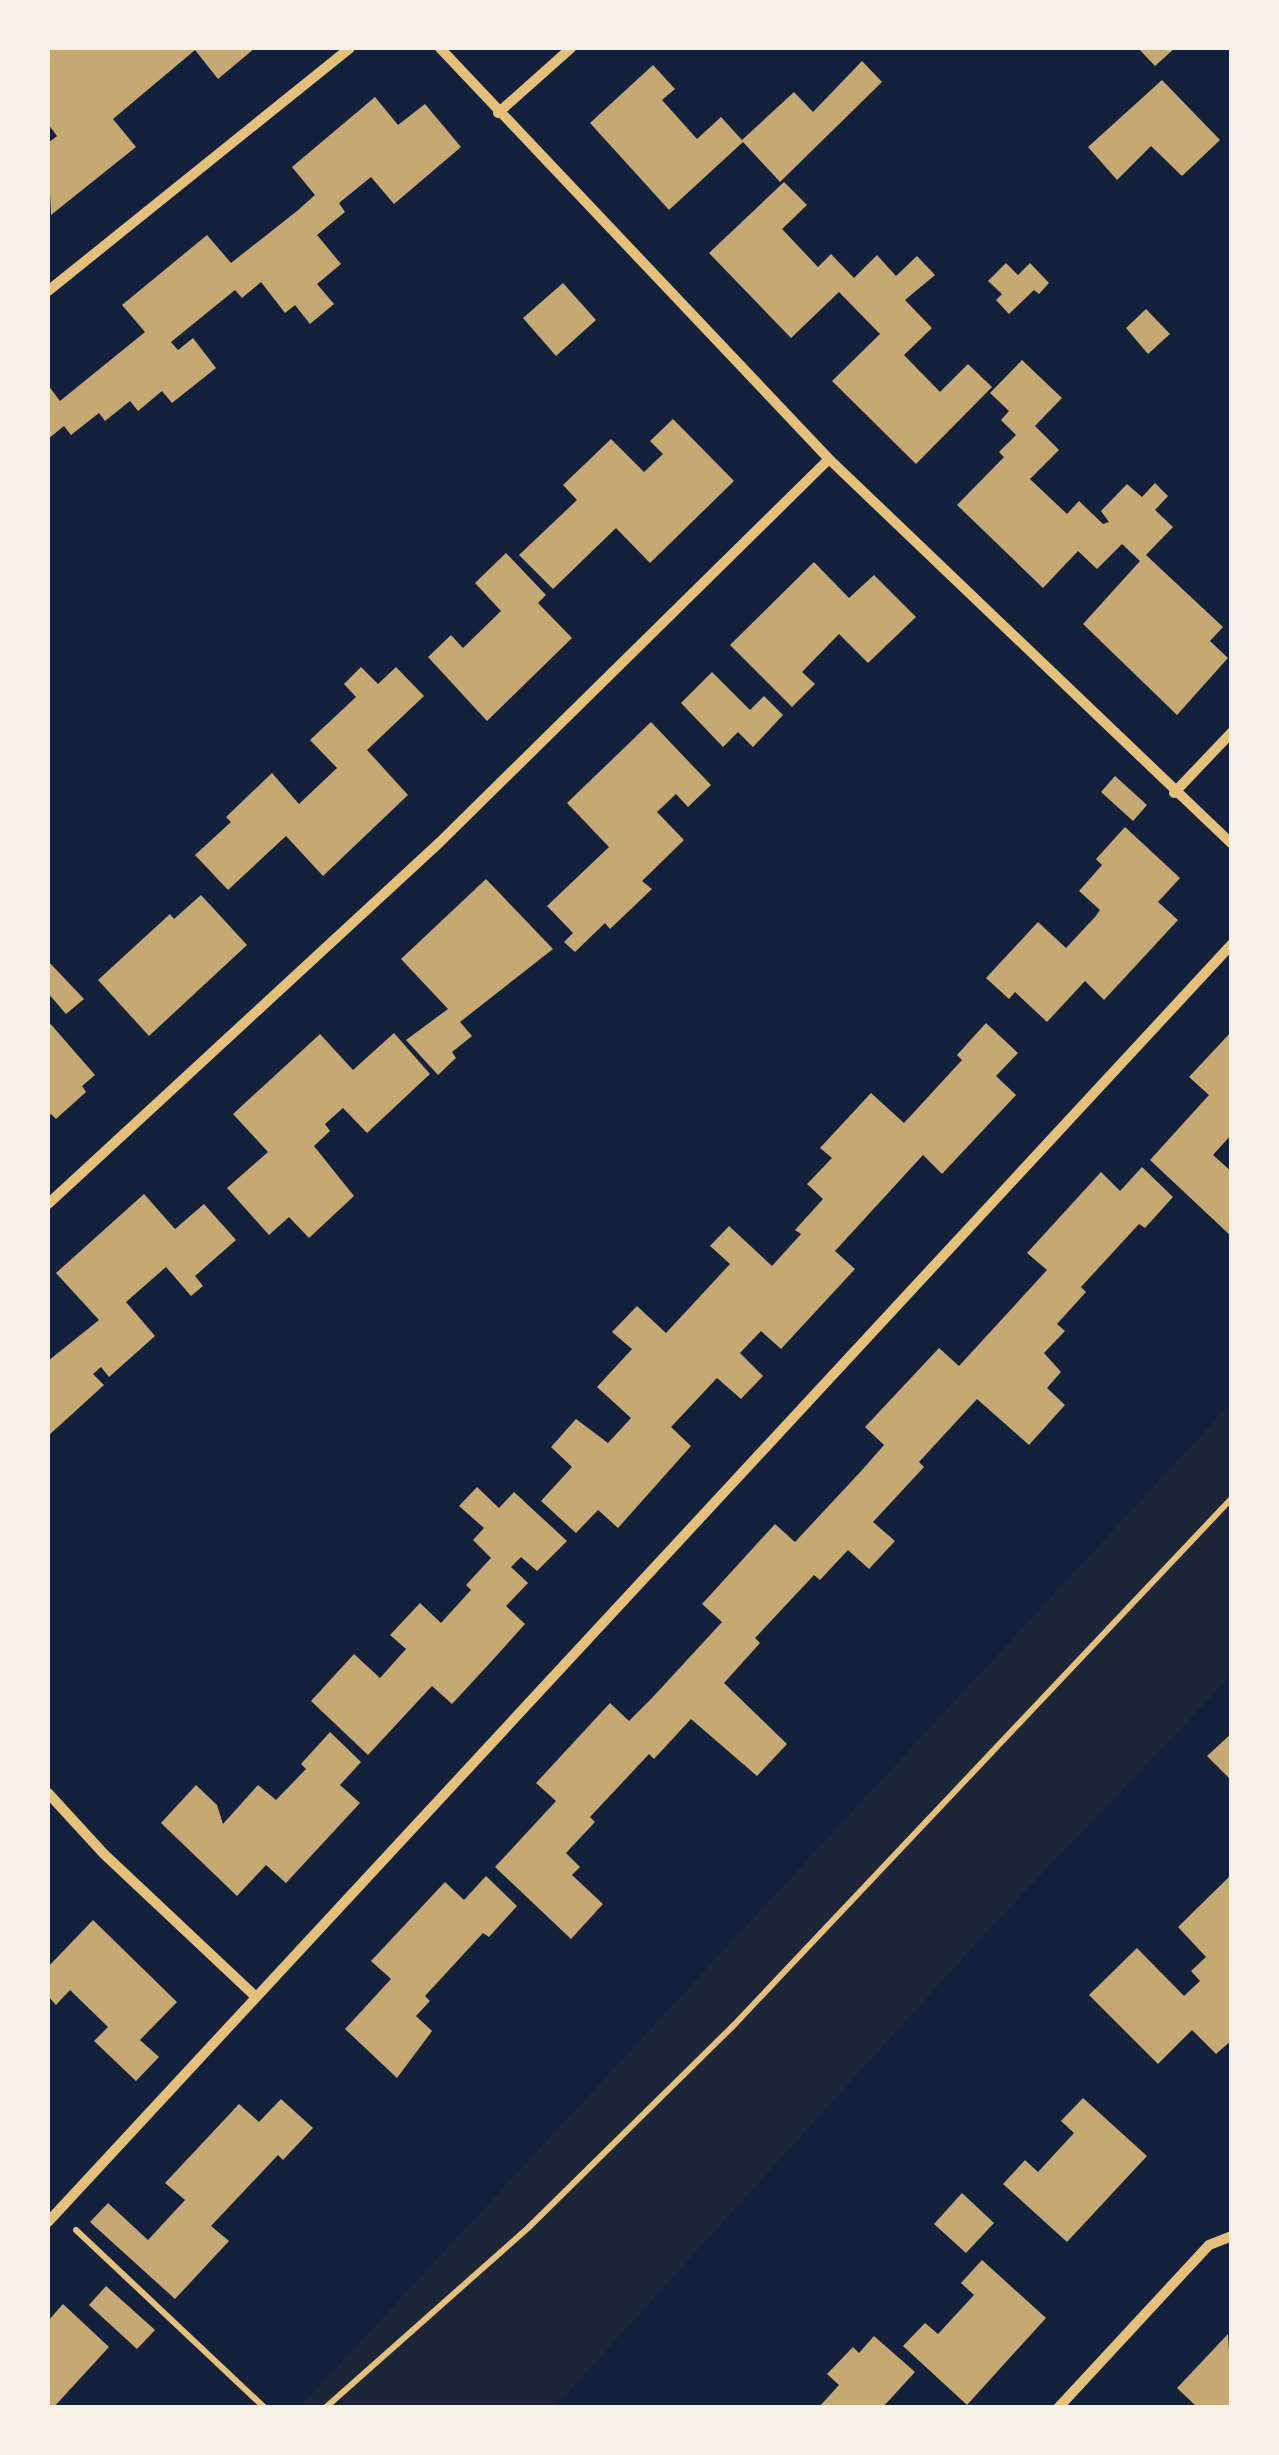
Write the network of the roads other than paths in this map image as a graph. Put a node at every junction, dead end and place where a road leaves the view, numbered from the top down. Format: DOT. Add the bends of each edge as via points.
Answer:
graph roads {
  1 [pos="350,48"];
  2 [pos="440,48"];
  3 [pos="567,49"];
  4 [pos="498,113"];
  5 [pos="48,291"];
  6 [pos="828,459"];
  7 [pos="1232,732"];
  8 [pos="1174,793"];
  9 [pos="1232,844"];
  10 [pos="1232,944"];
  11 [pos="48,1204"];
  12 [pos="48,1793"];
  13 [pos="255,1996"];
  14 [pos="48,2222"];
  15 [pos="1232,2236"];
  16 [pos="1058,2408"];
  1 -- 5 [label="street"];
  2 -- 4 [label="street"];
  3 -- 4 [label="street"];
  4 -- 6 [label="street"];
  6 -- 8 [label="street"];
  6 -- 11 [label="street" via="438,843"];
  7 -- 8 [label="street"];
  8 -- 9 [label="street"];
  10 -- 13 [label="street"];
  12 -- 13 [label="street"];
  13 -- 14 [label="street"];
  15 -- 16 [label="street" via="1209,2245"];
}
